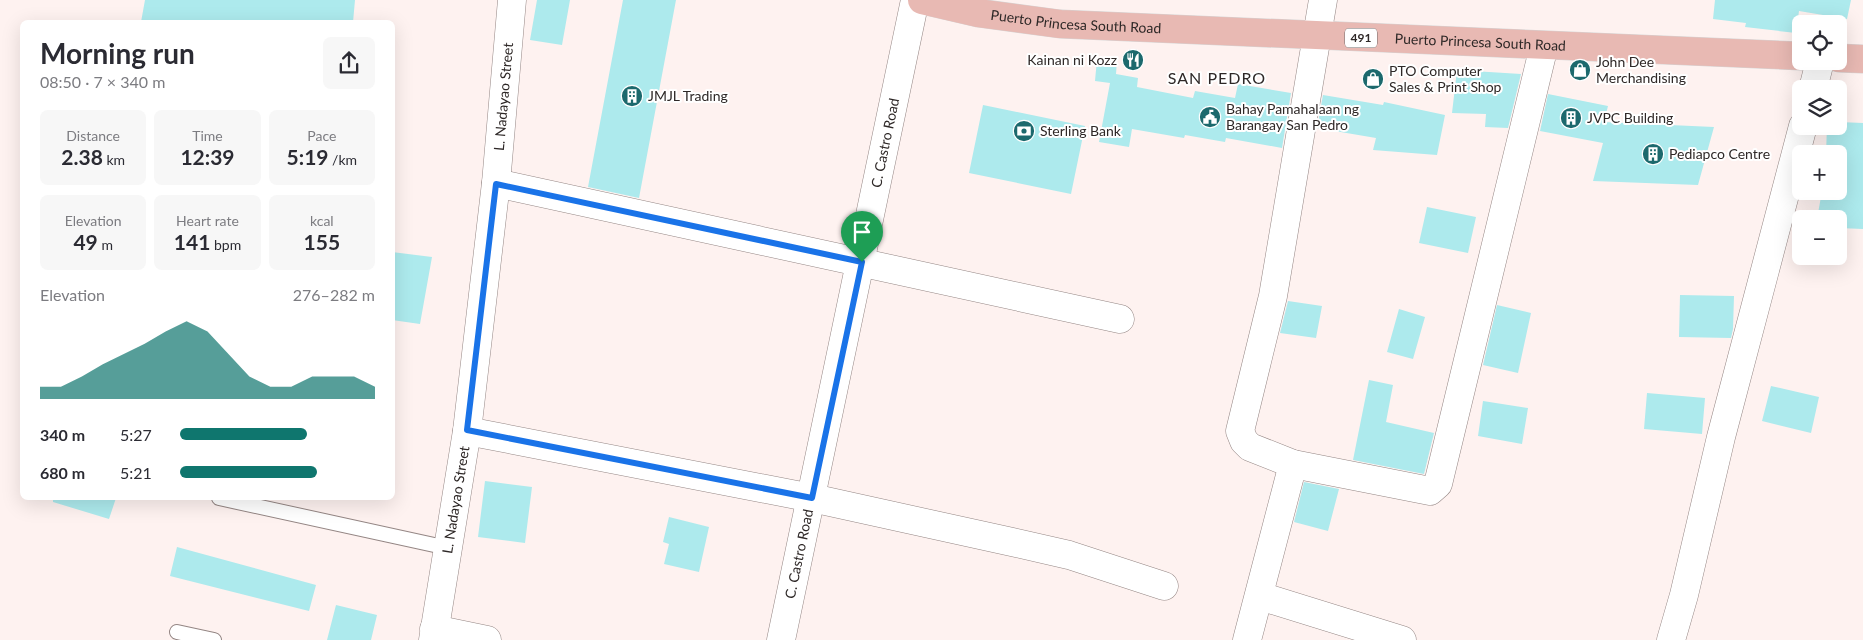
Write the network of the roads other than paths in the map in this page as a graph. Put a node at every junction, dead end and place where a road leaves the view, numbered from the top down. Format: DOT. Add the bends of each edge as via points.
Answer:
graph roads {
  1 [pos="512,0"];
  2 [pos="915,0"];
  3 [pos="922,0"];
  4 [pos="1323,0"];
  5 [pos="979,6"];
  6 [pos="1317,36"];
  7 [pos="1544,46"];
  8 [pos="1792,56"];
  9 [pos="1847,58"];
  10 [pos="1863,59"];
  11 [pos="1801,135"];
  12 [pos="496,184"];
  13 [pos="862,262"];
  14 [pos="1120,319"];
  15 [pos="467,430"];
  16 [pos="1293,464"];
  17 [pos="812,498"];
  18 [pos="227,500"];
  19 [pos="448,548"];
  20 [pos="1164,586"];
  21 [pos="1260,596"];
  22 [pos="177,632"];
  23 [pos="433,634"];
  24 [pos="214,640"];
  25 [pos="487,640"];
  26 [pos="782,640"];
  27 [pos="1247,640"];
  28 [pos="1402,640"];
  29 [pos="1671,640"];
  1 -- 12 [label="street, L. Nadayao Street"];
  2 -- 13 [label="street, C. Castro Road"];
  3 -- 5 [label="main road, Puerto Princesa South Road / 491"];
  4 -- 6 [label="street"];
  5 -- 6 [label="main road, Puerto Princesa South Road / 491" via="1060,24"];
  6 -- 7 [label="main road, Puerto Princesa South Road / 491"];
  6 -- 16 [label="street" via="1273,296 1240,431 1250,447"];
  7 -- 8 [label="main road, Puerto Princesa South Road / 491"];
  7 -- 16 [label="street" via="1438,484 1430,491"];
  9 -- 10 [label="main road"];
  11 -- 29 [label="street"];
  12 -- 13 [label="street"];
  12 -- 15 [label="street, L. Nadayao Street"];
  13 -- 14 [label="street"];
  13 -- 17 [label="street, C. Castro Road"];
  15 -- 17 [label="street"];
  15 -- 19 [label="street, L. Nadayao Street"];
  16 -- 21 [label="street"];
  17 -- 20 [label="street" via="1069,555"];
  17 -- 26 [label="street, C. Castro Road"];
  18 -- 19 [label="lane"];
  19 -- 23 [label="street, L. Nadayao Street"];
  21 -- 27 [label="street"];
  21 -- 28 [label="street"];
  22 -- 24 [label="lane"];
  23 -- 25 [label="street"];
}
